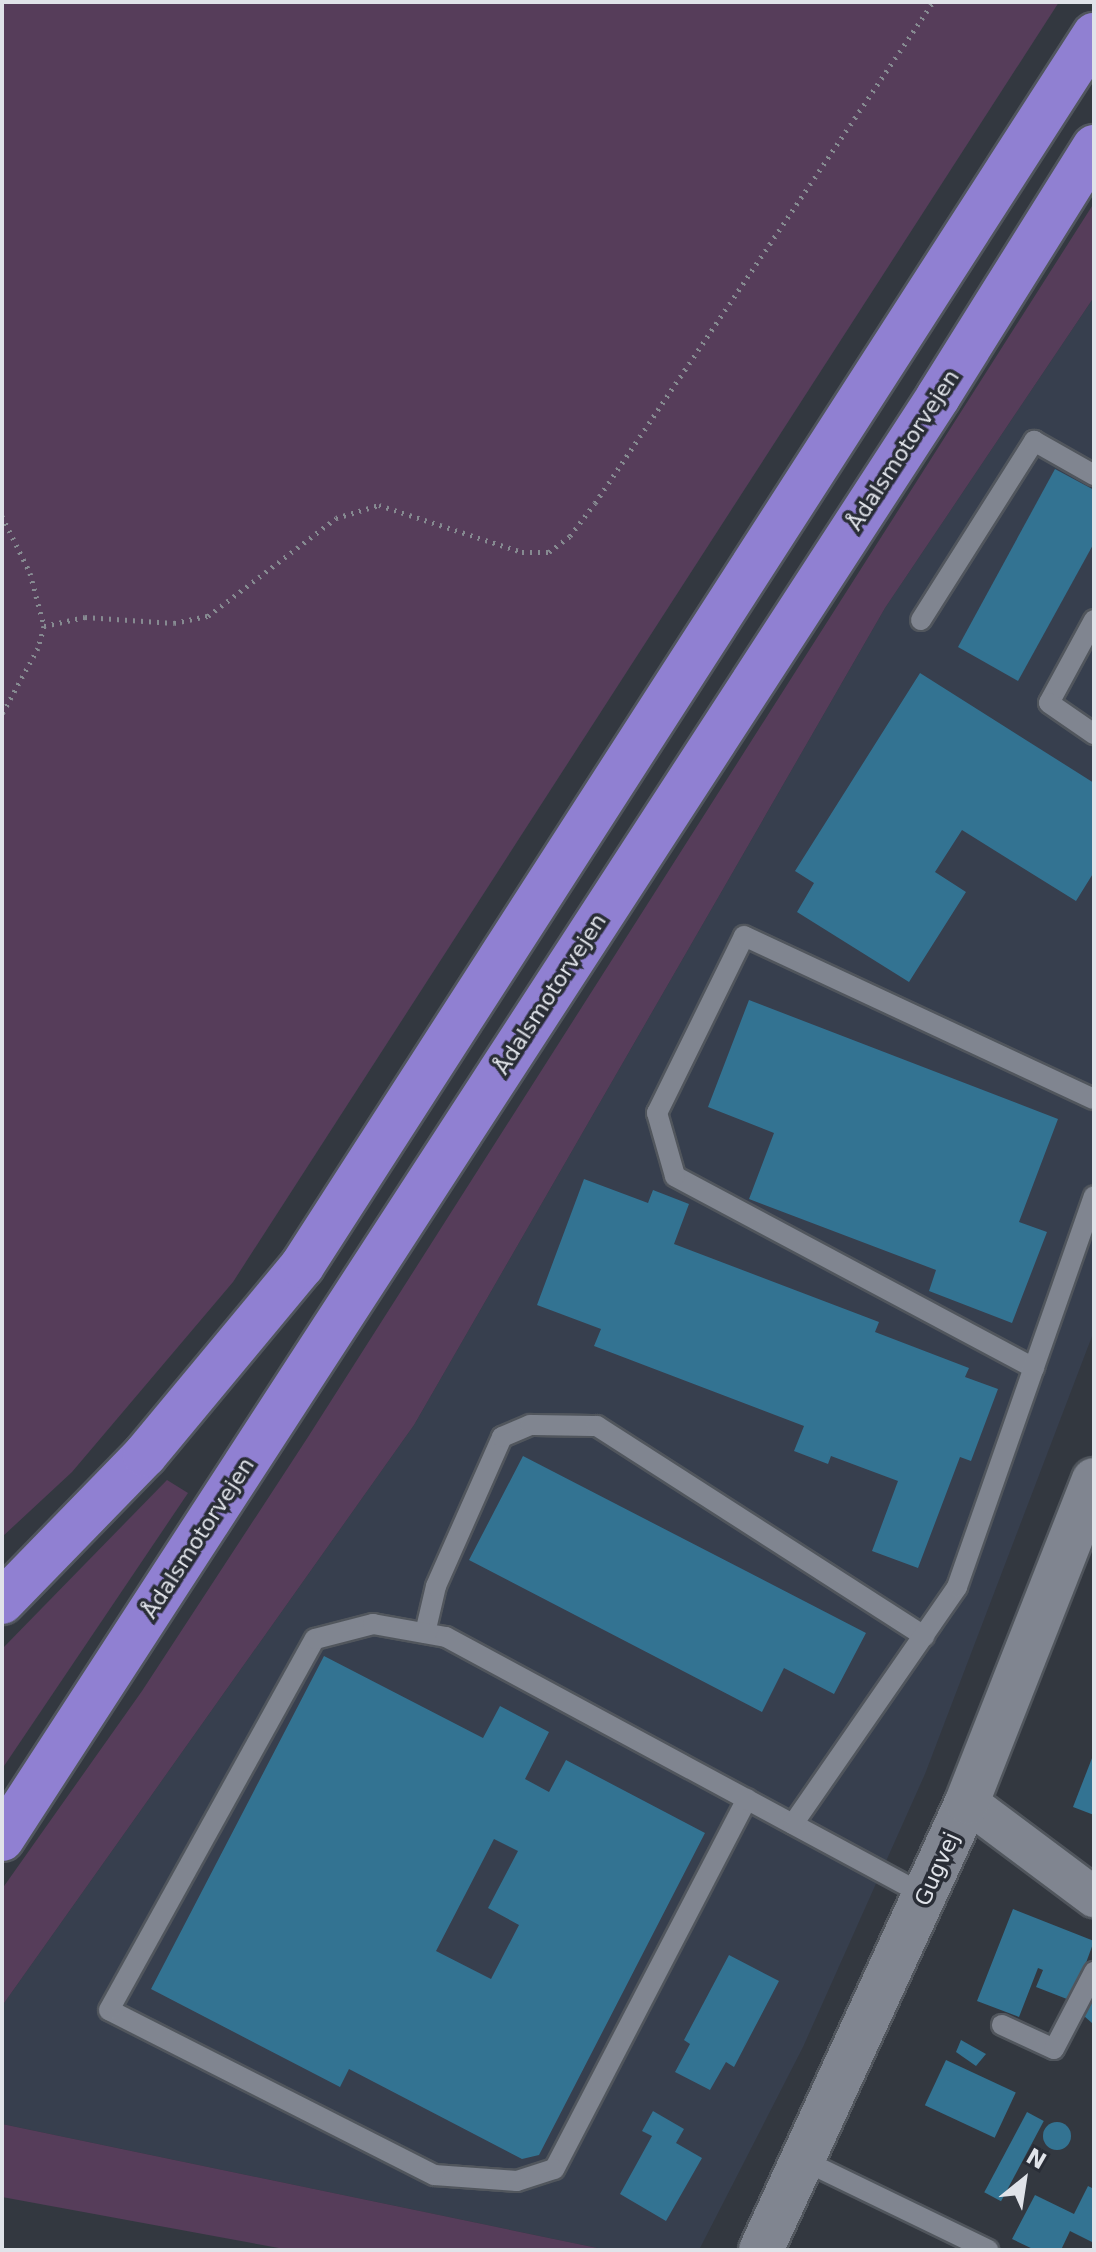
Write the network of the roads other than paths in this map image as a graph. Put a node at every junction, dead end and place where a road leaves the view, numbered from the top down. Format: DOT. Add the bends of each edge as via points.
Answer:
graph roads {
  1 [pos="1094,35"];
  2 [pos="1094,147"];
  3 [pos="1094,475"];
  4 [pos="921,620"];
  5 [pos="1094,620"];
  6 [pos="1094,734"];
  7 [pos="1094,1099"];
  8 [pos="1094,1196"];
  9 [pos="1034,1368"];
  10 [pos="1094,1480"];
  11 [pos="2,1602"];
  12 [pos="425,1633"];
  13 [pos="924,1636"];
  14 [pos="747,1799"];
  15 [pos="967,1802"];
  16 [pos="793,1824"];
  17 [pos="2,1839"];
  18 [pos="926,1896"];
  19 [pos="1094,1897"];
  20 [pos="1094,1972"];
  21 [pos="1002,2025"];
  22 [pos="803,2160"];
  23 [pos="761,2250"];
  24 [pos="988,2250"];
  1 -- 11 [label="highway" via="302,1266 145,1455"];
  2 -- 17 [label="highway, Ådalsmotorvejen" via="938,397"];
  3 -- 4 [label="lane" via="1034,441"];
  5 -- 6 [label="lane" via="1049,703"];
  7 -- 9 [label="lane" via="744,936 657,1113 675,1176"];
  8 -- 9 [label="lane"];
  9 -- 13 [label="lane" via="957,1587"];
  10 -- 15 [label="street, Gugvej"];
  12 -- 13 [label="lane" via="436,1586 502,1437 530,1425 597,1426"];
  12 -- 14 [label="lane" via="446,1637"];
  12 -- 14 [label="lane" via="373,1624 315,1639 109,2010 434,2175 517,2181 554,2169"];
  13 -- 16 [label="lane"];
  14 -- 16 [label="lane"];
  15 -- 18 [label="street, Gugvej"];
  15 -- 19 [label="street"];
  16 -- 18 [label="lane"];
  18 -- 22 [label="street, Gugvej"];
  20 -- 21 [label="lane" via="1054,2049"];
  22 -- 23 [label="street, Gugvej"];
  22 -- 24 [label="lane"];
}
